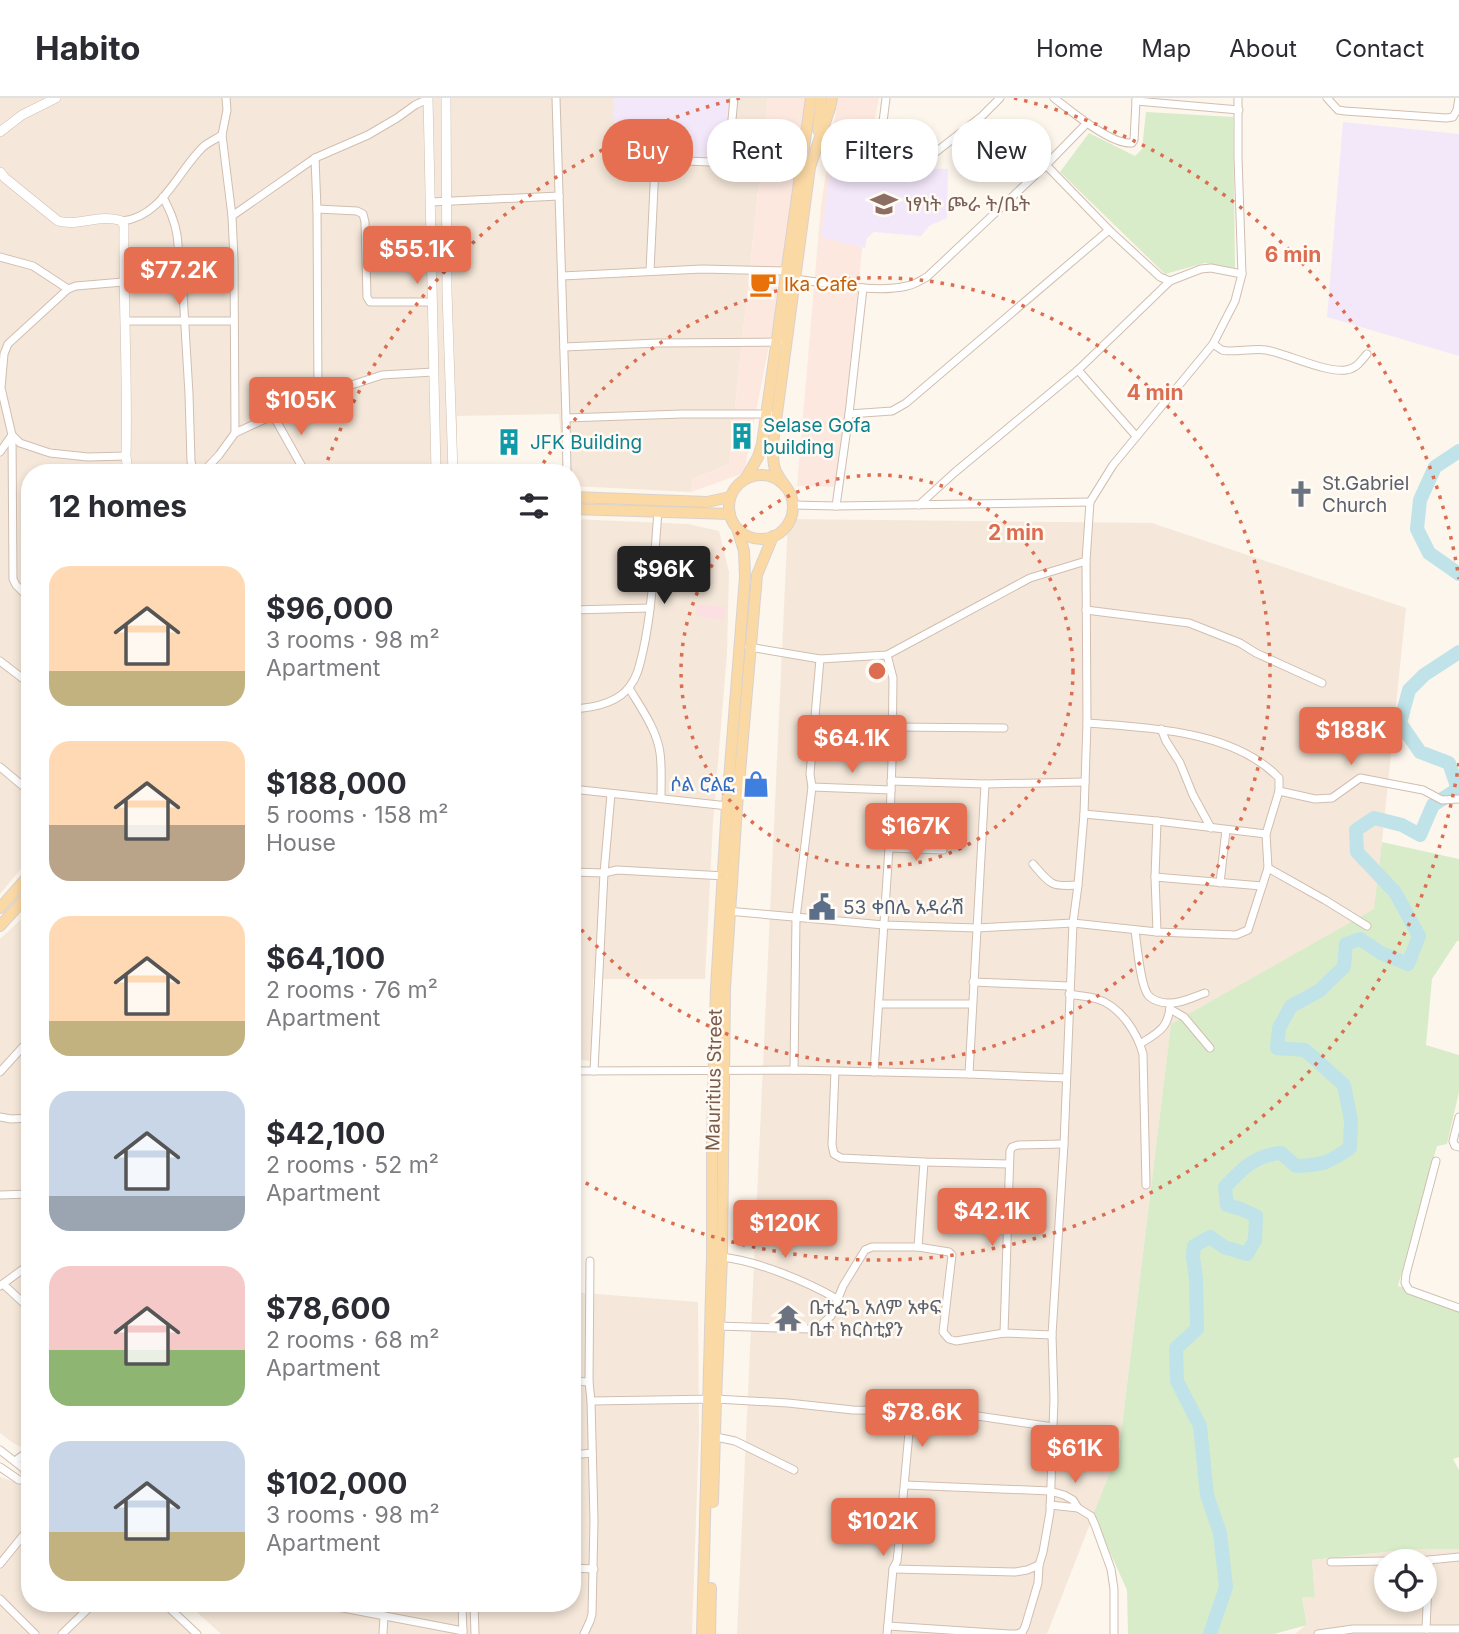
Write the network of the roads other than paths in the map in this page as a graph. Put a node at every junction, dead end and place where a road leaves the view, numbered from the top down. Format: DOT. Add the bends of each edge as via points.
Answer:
graph roads {
  1 [pos="56,98"];
  2 [pos="226,98"];
  3 [pos="446,98"];
  4 [pos="556,98"];
  5 [pos="734,98"];
  6 [pos="886,98"];
  7 [pos="1000,98"];
  8 [pos="1054,98"];
  9 [pos="1238,98"];
  10 [pos="1327,98"];
  11 [pos="1459,98"];
  12 [pos="428,99"];
  13 [pos="821,99"];
  14 [pos="1136,100"];
  15 [pos="1239,110"];
  16 [pos="1458,111"];
  17 [pos="732,119"];
  18 [pos="1087,123"];
  19 [pos="0,132"];
  20 [pos="222,135"];
  21 [pos="807,138"];
  22 [pos="314,158"];
  23 [pos="1051,160"];
  24 [pos="707,162"];
  25 [pos="807,164"];
  26 [pos="1051,170"];
  27 [pos="0,172"];
  28 [pos="804,182"];
  29 [pos="1028,182"];
  30 [pos="559,195"];
  31 [pos="163,197"];
  32 [pos="431,202"];
  33 [pos="446,202"];
  34 [pos="317,209"];
  35 [pos="232,216"];
  36 [pos="122,221"];
  37 [pos="1110,230"];
  38 [pos="0,257"];
  39 [pos="650,271"];
  40 [pos="1242,274"];
  41 [pos="791,275"];
  42 [pos="562,276"];
  43 [pos="1170,281"];
  44 [pos="123,282"];
  45 [pos="863,288"];
  46 [pos="68,289"];
  47 [pos="432,302"];
  48 [pos="125,321"];
  49 [pos="184,321"];
  50 [pos="234,321"];
  51 [pos="781,342"];
  52 [pos="4,343"];
  53 [pos="1213,344"];
  54 [pos="564,347"];
  55 [pos="1367,354"];
  56 [pos="1078,370"];
  57 [pos="433,372"];
  58 [pos="1,388"];
  59 [pos="318,396"];
  60 [pos="849,414"];
  61 [pos="273,415"];
  62 [pos="772,415"];
  63 [pos="566,418"];
  64 [pos="235,433"];
  65 [pos="12,435"];
  66 [pos="1136,436"];
  67 [pos="0,452"];
  68 [pos="126,456"];
  69 [pos="127,464"];
  70 [pos="192,464"];
  71 [pos="211,464"];
  72 [pos="301,464"];
  73 [pos="436,464"];
  74 [pos="453,464"];
  75 [pos="567,464"];
  76 [pos="746,478"];
  77 [pos="786,487"];
  78 [pos="730,497"];
  79 [pos="581,498"];
  80 [pos="1090,502"];
  81 [pos="793,505"];
  82 [pos="919,505"];
  83 [pos="836,506"];
  84 [pos="581,509"];
  85 [pos="658,512"];
  86 [pos="730,514"];
  87 [pos="737,528"];
  88 [pos="773,536"];
  89 [pos="1086,561"];
  90 [pos="21,590"];
  91 [pos="650,608"];
  92 [pos="581,610"];
  93 [pos="1086,610"];
  94 [pos="745,647"];
  95 [pos="887,654"];
  96 [pos="820,659"];
  97 [pos="0,661"];
  98 [pos="21,677"];
  99 [pos="1322,683"];
  100 [pos="629,688"];
  101 [pos="581,708"];
  102 [pos="1087,723"];
  103 [pos="893,727"];
  104 [pos="1004,727"];
  105 [pos="1160,729"];
  106 [pos="0,766"];
  107 [pos="1085,782"];
  108 [pos="21,784"];
  109 [pos="985,784"];
  110 [pos="891,786"];
  111 [pos="811,787"];
  112 [pos="581,790"];
  113 [pos="1279,791"];
  114 [pos="611,794"];
  115 [pos="661,798"];
  116 [pos="1459,799"];
  117 [pos="732,806"];
  118 [pos="1084,814"];
  119 [pos="1157,821"];
  120 [pos="1211,828"];
  121 [pos="1226,830"];
  122 [pos="1266,834"];
  123 [pos="889,848"];
  124 [pos="943,850"];
  125 [pos="1033,864"];
  126 [pos="1268,868"];
  127 [pos="581,872"];
  128 [pos="604,873"];
  129 [pos="728,877"];
  130 [pos="1155,877"];
  131 [pos="1220,883"];
  132 [pos="21,884"];
  133 [pos="1079,885"];
  134 [pos="1262,886"];
  135 [pos="21,903"];
  136 [pos="0,908"];
  137 [pos="725,911"];
  138 [pos="796,918"];
  139 [pos="1073,923"];
  140 [pos="884,925"];
  141 [pos="0,926"];
  142 [pos="1367,926"];
  143 [pos="977,928"];
  144 [pos="1135,930"];
  145 [pos="1157,932"];
  146 [pos="973,982"];
  147 [pos="1069,990"];
  148 [pos="1205,993"];
  149 [pos="879,1004"];
  150 [pos="972,1004"];
  151 [pos="1169,1006"];
  152 [pos="1140,1044"];
  153 [pos="1210,1048"];
  154 [pos="21,1049"];
  155 [pos="0,1055"];
  156 [pos="7,1064"];
  157 [pos="719,1069"];
  158 [pos="793,1070"];
  159 [pos="581,1071"];
  160 [pos="594,1071"];
  161 [pos="835,1071"];
  162 [pos="0,1072"];
  163 [pos="874,1072"];
  164 [pos="969,1074"];
  165 [pos="1066,1079"];
  166 [pos="0,1117"];
  167 [pos="1459,1117"];
  168 [pos="21,1118"];
  169 [pos="1063,1144"];
  170 [pos="1459,1147"];
  171 [pos="1436,1161"];
  172 [pos="924,1162"];
  173 [pos="1009,1164"];
  174 [pos="1146,1185"];
  175 [pos="21,1194"];
  176 [pos="0,1195"];
  177 [pos="918,1247"];
  178 [pos="722,1257"];
  179 [pos="590,1261"];
  180 [pos="21,1271"];
  181 [pos="2,1285"];
  182 [pos="837,1299"];
  183 [pos="21,1301"];
  184 [pos="1459,1308"];
  185 [pos="719,1326"];
  186 [pos="1004,1333"];
  187 [pos="1052,1335"];
  188 [pos="581,1382"];
  189 [pos="589,1382"];
  190 [pos="711,1399"];
  191 [pos="591,1401"];
  192 [pos="911,1411"];
  193 [pos="1054,1427"];
  194 [pos="711,1436"];
  195 [pos="0,1450"];
  196 [pos="592,1453"];
  197 [pos="581,1454"];
  198 [pos="21,1457"];
  199 [pos="15,1461"];
  200 [pos="21,1466"];
  201 [pos="794,1469"];
  202 [pos="1,1471"];
  203 [pos="21,1480"];
  204 [pos="905,1485"];
  205 [pos="1050,1491"];
  206 [pos="1050,1505"];
  207 [pos="1078,1508"];
  208 [pos="21,1538"];
  209 [pos="1459,1557"];
  210 [pos="1437,1559"];
  211 [pos="1374,1561"];
  212 [pos="1331,1562"];
  213 [pos="0,1564"];
  214 [pos="1039,1565"];
  215 [pos="581,1568"];
  216 [pos="594,1569"];
  217 [pos="893,1569"];
  218 [pos="0,1599"];
  219 [pos="85,1612"];
  220 [pos="174,1612"];
  221 [pos="363,1612"];
  222 [pos="462,1612"];
  223 [pos="474,1612"];
  224 [pos="1427,1612"];
  225 [pos="384,1616"];
  226 [pos="1426,1629"];
  227 [pos="1459,1629"];
  228 [pos="888,1630"];
  229 [pos="1385,1631"];
  230 [pos="463,1632"];
  231 [pos="1021,1633"];
  232 [pos="34,1634"];
  233 [pos="62,1634"];
  234 [pos="197,1634"];
  235 [pos="383,1634"];
  236 [pos="475,1634"];
  237 [pos="584,1634"];
  238 [pos="702,1634"];
  239 [pos="710,1634"];
  240 [pos="1114,1634"];
  241 [pos="1324,1634"];
  1 -- 19 [label="street"];
  2 -- 20 [label="street"];
  3 -- 33 [label="street"];
  4 -- 30 [label="street"];
  5 -- 17 [label="street"];
  6 -- 7 [label="street" via="879,154 886,163 927,159"];
  8 -- 18 [label="street"];
  9 -- 15 [label="street"];
  10 -- 16 [label="street" via="1345,111 1446,118"];
  11 -- 16 [label="street"];
  12 -- 22 [label="street" via="368,135"];
  12 -- 32 [label="street"];
  13 -- 21 [label="main road"];
  13 -- 25 [label="main road" via="830,108"];
  14 -- 15 [label="street"];
  14 -- 18 [label="street" via="1132,143 1121,142"];
  15 -- 40 [label="street"];
  18 -- 23 [label="street"];
  20 -- 31 [label="street" via="204,147"];
  20 -- 35 [label="street"];
  22 -- 34 [label="street"];
  22 -- 35 [label="street"];
  24 -- 39 [label="street" via="657,162"];
  26 -- 37 [label="street"];
  27 -- 36 [label="street" via="58,221"];
  28 -- 41 [label="main road"];
  29 -- 45 [label="street" via="927,277 911,286"];
  30 -- 33 [label="street"];
  30 -- 42 [label="street"];
  31 -- 36 [label="street" via="147,213"];
  31 -- 49 [label="street" via="177,236"];
  32 -- 33 [label="street"];
  32 -- 47 [label="street"];
  33 -- 74 [label="street"];
  34 -- 47 [label="street" via="363,214 370,302"];
  34 -- 59 [label="street"];
  35 -- 50 [label="street"];
  36 -- 44 [label="street"];
  37 -- 43 [label="street" via="1148,267"];
  37 -- 60 [label="street" via="906,403 892,411"];
  38 -- 46 [label="street" via="33,266"];
  39 -- 41 [label="street"];
  39 -- 42 [label="street"];
  40 -- 43 [label="street" via="1211,268"];
  40 -- 53 [label="street" via="1235,301"];
  41 -- 45 [label="street"];
  41 -- 51 [label="main road"];
  42 -- 54 [label="street"];
  43 -- 56 [label="street"];
  44 -- 46 [label="street"];
  44 -- 48 [label="street"];
  45 -- 60 [label="street"];
  46 -- 52 [label="street"];
  47 -- 57 [label="street"];
  48 -- 49 [label="street"];
  48 -- 68 [label="street"];
  49 -- 50 [label="street"];
  49 -- 70 [label="street"];
  50 -- 64 [label="street"];
  51 -- 54 [label="street"];
  51 -- 62 [label="main road"];
  52 -- 58 [label="street"];
  53 -- 55 [label="street" via="1226,351 1265,350 1337,371 1350,370"];
  53 -- 66 [label="street"];
  54 -- 63 [label="street"];
  56 -- 66 [label="street"];
  56 -- 82 [label="street"];
  57 -- 59 [label="street" via="382,375"];
  57 -- 73 [label="street"];
  58 -- 65 [label="street"];
  59 -- 61 [label="street"];
  60 -- 83 [label="street"];
  61 -- 64 [label="street"];
  61 -- 72 [label="street"];
  62 -- 63 [label="street"];
  62 -- 76 [label="main road"];
  62 -- 77 [label="main road" via="775,472"];
  63 -- 75 [label="street"];
  64 -- 71 [label="street"];
  65 -- 67 [label="street"];
  65 -- 68 [label="street" via="20,443 50,453"];
  65 -- 90 [label="street" via="13,579"];
  66 -- 80 [label="street"];
  68 -- 69 [label="street"];
  76 -- 77 [label="main road" via="767,475"];
  76 -- 78 [label="main road"];
  77 -- 81 [label="main road"];
  78 -- 79 [label="main road" via="707,502"];
  78 -- 86 [label="main road"];
  80 -- 82 [label="street"];
  80 -- 89 [label="street"];
  81 -- 83 [label="street"];
  81 -- 88 [label="main road" via="788,524"];
  82 -- 83 [label="street"];
  84 -- 85 [label="main road"];
  85 -- 86 [label="main road"];
  85 -- 91 [label="street"];
  86 -- 87 [label="main road"];
  87 -- 88 [label="main road" via="753,538"];
  87 -- 94 [label="main road, Mauritius Street" via="744,551"];
  88 -- 94 [label="main road, Mauritius Street" via="757,575"];
  89 -- 93 [label="street"];
  89 -- 95 [label="street" via="1030,578"];
  91 -- 92 [label="street"];
  91 -- 100 [label="street" via="637,674"];
  93 -- 99 [label="street" via="1189,623"];
  93 -- 102 [label="street"];
  94 -- 96 [label="street"];
  94 -- 117 [label="main road, Mauritius Street"];
  95 -- 96 [label="street"];
  95 -- 103 [label="street" via="893,678"];
  96 -- 111 [label="street"];
  97 -- 98 [label="street"];
  100 -- 101 [label="street" via="612,701"];
  100 -- 115 [label="street" via="657,740"];
  102 -- 105 [label="street"];
  102 -- 107 [label="street"];
  103 -- 104 [label="street"];
  103 -- 110 [label="street"];
  105 -- 113 [label="street" via="1217,741 1250,755 1279,778"];
  105 -- 120 [label="street"];
  106 -- 108 [label="street"];
  107 -- 109 [label="street"];
  107 -- 118 [label="street"];
  109 -- 110 [label="street"];
  109 -- 143 [label="street"];
  110 -- 111 [label="street"];
  110 -- 123 [label="street"];
  111 -- 138 [label="street"];
  112 -- 114 [label="street"];
  113 -- 116 [label="street" via="1332,798 1360,778 1423,790 1442,800"];
  113 -- 122 [label="street"];
  114 -- 115 [label="street"];
  114 -- 128 [label="street"];
  115 -- 117 [label="street"];
  117 -- 129 [label="main road, Mauritius Street"];
  118 -- 119 [label="street"];
  118 -- 133 [label="street"];
  119 -- 120 [label="street"];
  119 -- 130 [label="street"];
  120 -- 121 [label="street"];
  121 -- 122 [label="street"];
  121 -- 131 [label="street"];
  122 -- 126 [label="street"];
  123 -- 124 [label="street"];
  123 -- 140 [label="street"];
  125 -- 133 [label="street" via="1052,884"];
  126 -- 134 [label="street"];
  126 -- 142 [label="street"];
  127 -- 128 [label="street"];
  128 -- 129 [label="street"];
  128 -- 160 [label="street"];
  129 -- 137 [label="main road, Mauritius Street"];
  130 -- 131 [label="street"];
  130 -- 145 [label="street"];
  131 -- 134 [label="street"];
  132 -- 136 [label="main road"];
  133 -- 139 [label="street"];
  134 -- 145 [label="street" via="1251,925 1242,933"];
  135 -- 141 [label="main road"];
  137 -- 138 [label="street"];
  137 -- 157 [label="main road, Mauritius Street"];
  138 -- 140 [label="street"];
  138 -- 158 [label="street"];
  139 -- 143 [label="street"];
  139 -- 144 [label="street"];
  139 -- 147 [label="street"];
  140 -- 143 [label="street"];
  140 -- 149 [label="street"];
  143 -- 146 [label="street"];
  144 -- 145 [label="street"];
  144 -- 151 [label="street" via="1144,985 1149,995"];
  146 -- 147 [label="street"];
  146 -- 150 [label="street"];
  147 -- 152 [label="street" via="1108,1004 1131,1027"];
  147 -- 165 [label="street"];
  148 -- 151 [label="street"];
  149 -- 150 [label="street"];
  149 -- 163 [label="street"];
  150 -- 164 [label="street"];
  151 -- 152 [label="street" via="1166,1025"];
  151 -- 153 [label="street"];
  152 -- 174 [label="street"];
  154 -- 156 [label="street"];
  155 -- 156 [label="street"];
  156 -- 162 [label="street"];
  157 -- 158 [label="street"];
  157 -- 160 [label="street"];
  157 -- 178 [label="main road, Mauritius Street"];
  157 -- 190 [label="main road, Mauritius Street"];
  158 -- 161 [label="street"];
  159 -- 160 [label="street"];
  161 -- 163 [label="street"];
  161 -- 172 [label="street" via="834,1154"];
  163 -- 164 [label="street"];
  164 -- 165 [label="street"];
  165 -- 169 [label="street"];
  166 -- 168 [label="street"];
  167 -- 170 [label="street" via="1453,1141"];
  169 -- 173 [label="street" via="1012,1147"];
  169 -- 187 [label="street"];
  171 -- 184 [label="street" via="1405,1283 1409,1290"];
  172 -- 173 [label="street"];
  172 -- 177 [label="street"];
  173 -- 186 [label="street"];
  175 -- 176 [label="street"];
  177 -- 182 [label="street" via="865,1250"];
  177 -- 186 [label="street" via="952,1255 945,1336 964,1341"];
  178 -- 182 [label="street" via="807,1282"];
  178 -- 185 [label="main road, Mauritius Street"];
  179 -- 189 [label="street"];
  180 -- 181 [label="street"];
  181 -- 183 [label="street"];
  182 -- 185 [label="street" via="831,1316 810,1329"];
  185 -- 190 [label="main road, Mauritius Street"];
  186 -- 187 [label="street"];
  187 -- 193 [label="street"];
  188 -- 189 [label="street"];
  189 -- 191 [label="street"];
  190 -- 191 [label="street"];
  190 -- 192 [label="street"];
  190 -- 194 [label="main road, Mauritius Street"];
  191 -- 196 [label="street"];
  192 -- 193 [label="street" via="943,1411"];
  192 -- 204 [label="street"];
  193 -- 205 [label="street"];
  194 -- 201 [label="street" via="734,1441"];
  194 -- 238 [label="main road, Mauritius Street"];
  194 -- 239 [label="main road, Mauritius Street"];
  195 -- 199 [label="street"];
  196 -- 197 [label="street"];
  196 -- 216 [label="street"];
  198 -- 199 [label="street"];
  199 -- 200 [label="street"];
  202 -- 203 [label="street"];
  204 -- 205 [label="street"];
  204 -- 217 [label="street"];
  205 -- 206 [label="street"];
  205 -- 207 [label="street" via="1073,1500"];
  206 -- 207 [label="street"];
  206 -- 214 [label="street"];
  207 -- 240 [label="street" via="1091,1516 1109,1561"];
  208 -- 213 [label="street"];
  209 -- 210 [label="street"];
  211 -- 212 [label="street"];
  214 -- 217 [label="street" via="1015,1572"];
  214 -- 231 [label="street" via="1038,1583"];
  215 -- 216 [label="street"];
  216 -- 237 [label="street" via="592,1614"];
  217 -- 228 [label="street"];
  218 -- 232 [label="street"];
  219 -- 233 [label="street"];
  220 -- 234 [label="street"];
  221 -- 225 [label="street"];
  222 -- 230 [label="street"];
  223 -- 236 [label="street"];
  224 -- 226 [label="street"];
  225 -- 230 [label="street"];
  225 -- 235 [label="street"];
  226 -- 227 [label="street"];
  226 -- 229 [label="street"];
  228 -- 231 [label="street"];
  229 -- 241 [label="street" via="1353,1629"];
}
